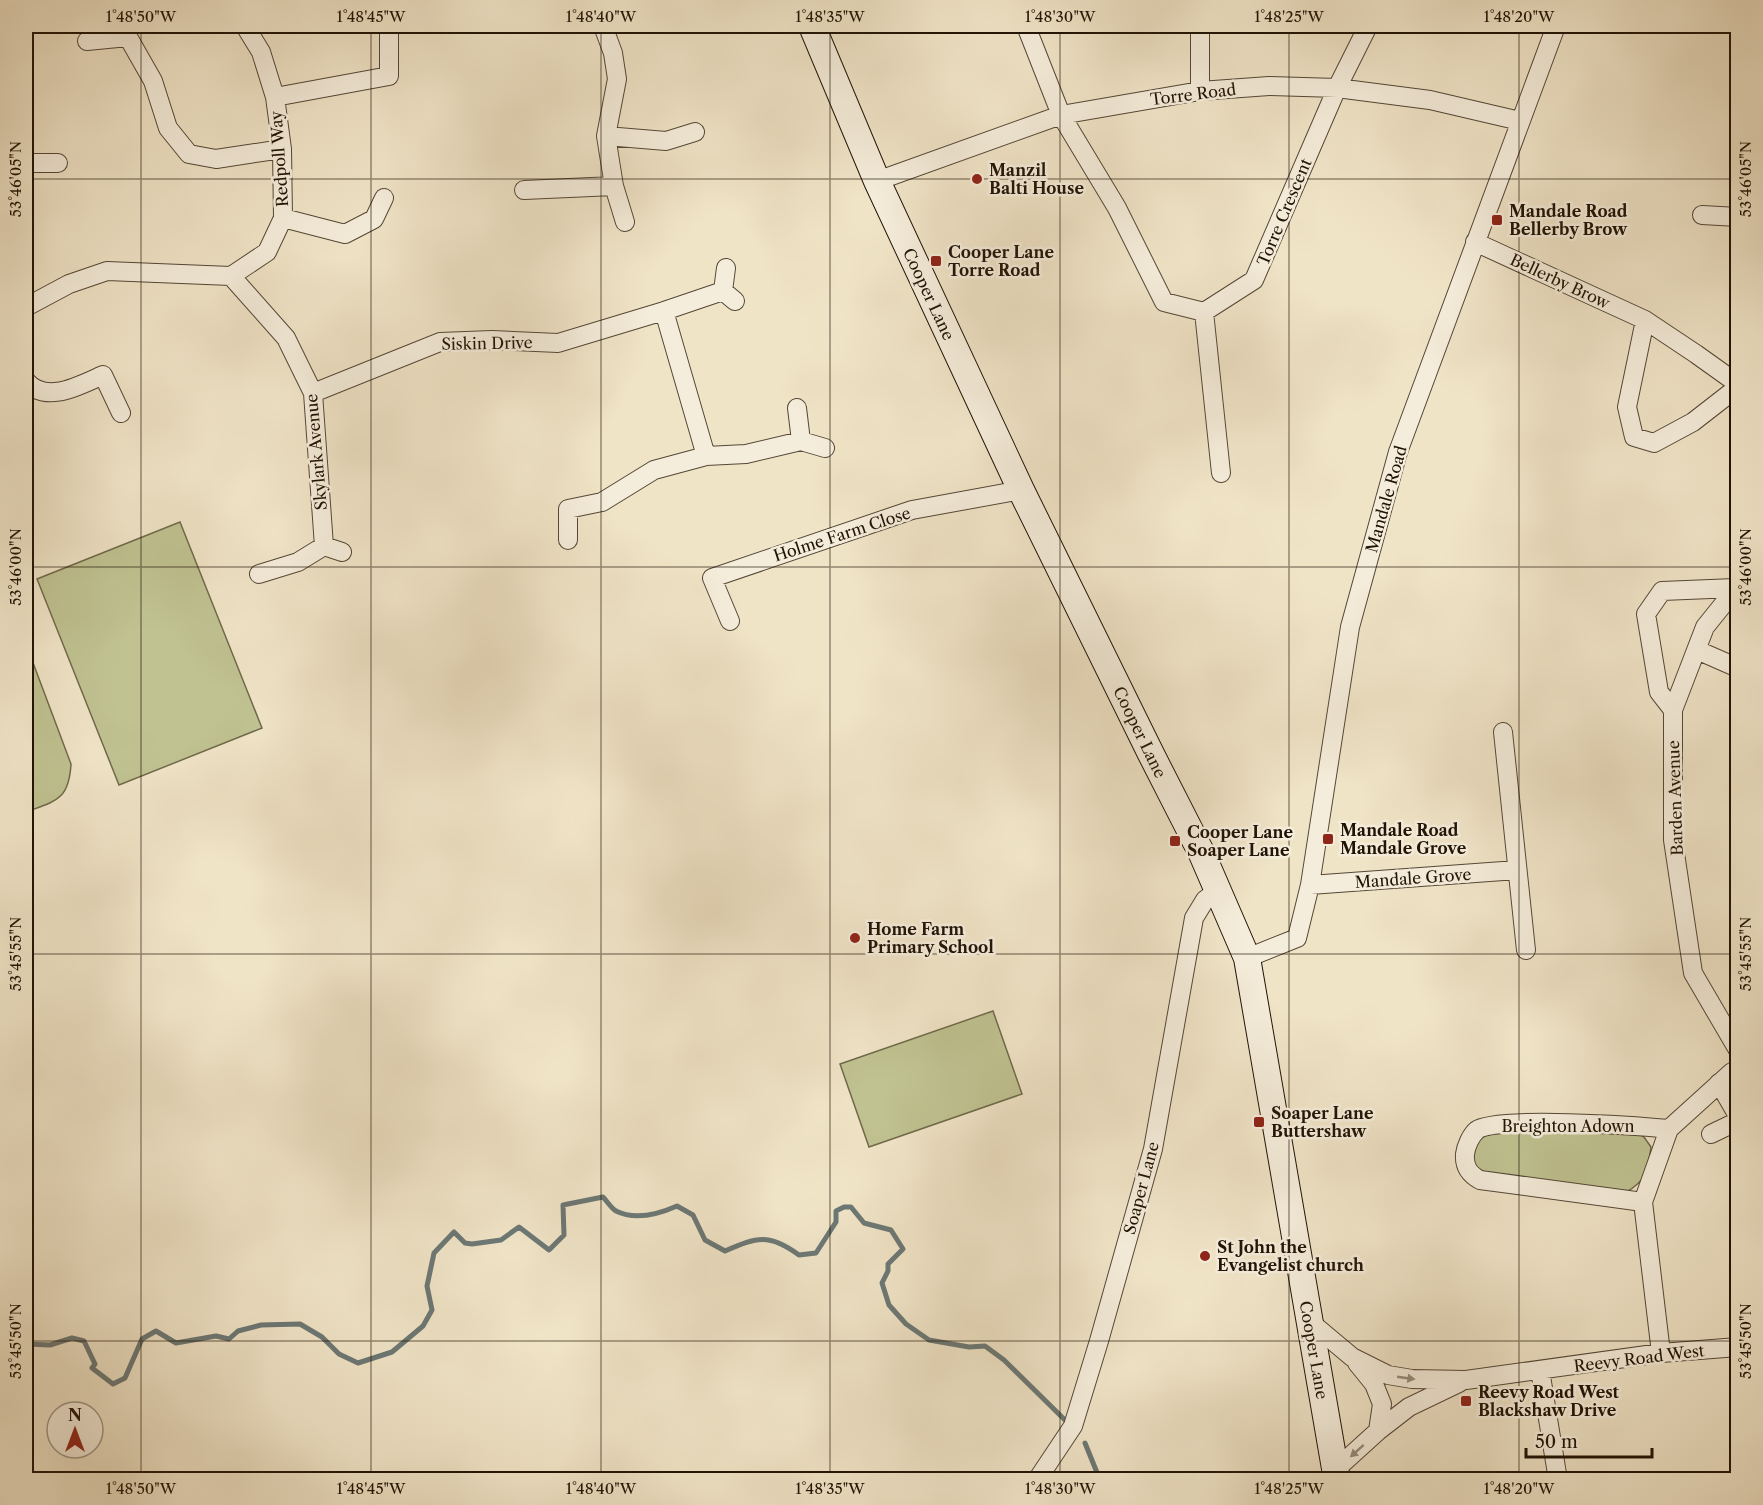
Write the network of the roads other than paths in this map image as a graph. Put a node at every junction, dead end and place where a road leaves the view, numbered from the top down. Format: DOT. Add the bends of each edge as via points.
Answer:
graph roads {
  1 [pos="245,26"];
  2 [pos="603,26"];
  3 [pos="812,26"];
  4 [pos="1026,26"];
  5 [pos="1200,26"];
  6 [pos="1368,26"];
  7 [pos="1556,26"];
  8 [pos="389,30"];
  9 [pos="87,41"];
  10 [pos="1337,88"];
  11 [pos="1200,91"];
  12 [pos="275,97"];
  13 [pos="1061,115"];
  14 [pos="1520,120"];
  15 [pos="695,132"];
  16 [pos="606,136"];
  17 [pos="282,149"];
  18 [pos="26,163"];
  19 [pos="58,163"];
  20 [pos="877,181"];
  21 [pos="614,186"];
  22 [pos="524,190"];
  23 [pos="384,198"];
  24 [pos="1702,215"];
  25 [pos="1737,217"];
  26 [pos="283,218"];
  27 [pos="626,222"];
  28 [pos="1475,242"];
  29 [pos="726,268"];
  30 [pos="231,276"];
  31 [pos="26,307"];
  32 [pos="664,311"];
  33 [pos="1204,312"];
  34 [pos="1645,320"];
  35 [pos="26,381"];
  36 [pos="1737,386"];
  37 [pos="314,393"];
  38 [pos="797,408"];
  39 [pos="122,412"];
  40 [pos="801,441"];
  41 [pos="825,448"];
  42 [pos="706,456"];
  43 [pos="1221,473"];
  44 [pos="1021,490"];
  45 [pos="568,540"];
  46 [pos="324,546"];
  47 [pos="342,552"];
  48 [pos="259,574"];
  49 [pos="1736,587"];
  50 [pos="730,621"];
  51 [pos="1697,650"];
  52 [pos="1737,668"];
  53 [pos="1673,710"];
  54 [pos="1503,732"];
  55 [pos="1517,870"];
  56 [pos="1310,885"];
  57 [pos="1218,890"];
  58 [pos="1526,950"];
  59 [pos="1246,958"];
  60 [pos="1737,1050"];
  61 [pos="1737,1116"];
  62 [pos="1737,1121"];
  63 [pos="1669,1129"];
  64 [pos="1711,1134"];
  65 [pos="1643,1202"];
  66 [pos="1309,1321"];
  67 [pos="1737,1347"];
  68 [pos="1661,1353"];
  69 [pos="1352,1356"];
  70 [pos="1540,1370"];
  71 [pos="1466,1380"];
  72 [pos="1378,1431"];
  73 [pos="1336,1475"];
  74 [pos="1037,1479"];
  75 [pos="1558,1479"];
  1 -- 12 [label="street, Redpoll Way" via="261,52"];
  2 -- 16 [label="street" via="617,79"];
  3 -- 20 [label="main road, Cooper Lane"];
  4 -- 13 [label="street"];
  5 -- 11 [label="street"];
  6 -- 10 [label="street, Torre Crescent"];
  7 -- 14 [label="street, Mandale Road"];
  8 -- 12 [label="street" via="398,79"];
  9 -- 17 [label="street" via="128,37 153,81 168,128 189,154 216,159"];
  10 -- 11 [label="street, Torre Road"];
  10 -- 14 [label="street, Torre Road" via="1430,100"];
  10 -- 33 [label="street, Torre Crescent" via="1254,280"];
  11 -- 13 [label="street, Torre Road"];
  12 -- 17 [label="street, Redpoll Way"];
  13 -- 20 [label="street, Torre Road"];
  13 -- 33 [label="street" via="1117,208 1164,302"];
  14 -- 28 [label="street, Mandale Road"];
  15 -- 16 [label="street" via="666,141"];
  16 -- 21 [label="street"];
  17 -- 26 [label="street, Redpoll Way"];
  18 -- 19 [label="street"];
  20 -- 44 [label="main road, Cooper Lane"];
  21 -- 22 [label="street"];
  21 -- 27 [label="street"];
  23 -- 26 [label="street" via="374,219 345,234"];
  24 -- 25 [label="street"];
  26 -- 30 [label="street, Redpoll Way" via="267,252"];
  28 -- 34 [label="street, Bellerby Brow"];
  28 -- 56 [label="street, Mandale Road" via="1398,452 1350,627"];
  29 -- 32 [label="street, Siskin Drive" via="729,296"];
  30 -- 31 [label="street" via="107,272 69,284"];
  30 -- 37 [label="street, Skylark Avenue" via="286,338"];
  32 -- 37 [label="street, Siskin Drive" via="558,343 440,342"];
  32 -- 42 [label="street"];
  33 -- 43 [label="street"];
  34 -- 36 [label="street, Bellerby Brow"];
  34 -- 36 [label="street, Bellerby Brow" via="1627,407 1634,437 1654,443 1693,422"];
  35 -- 39 [label="street" via="30,387 50,393 67,391 103,375"];
  37 -- 46 [label="street, Skylark Avenue"];
  38 -- 40 [label="street"];
  40 -- 41 [label="street"];
  40 -- 42 [label="street" via="746,454"];
  42 -- 45 [label="street" via="654,470 602,502 568,508"];
  44 -- 50 [label="street, Holme Farm Close" via="912,510 703,580"];
  44 -- 57 [label="main road, Cooper Lane"];
  46 -- 47 [label="street"];
  46 -- 48 [label="street" via="298,562"];
  49 -- 51 [label="street, Barden Avenue" via="1705,627"];
  49 -- 53 [label="street" via="1662,591 1646,614 1659,692"];
  51 -- 52 [label="street"];
  51 -- 53 [label="street, Barden Avenue"];
  53 -- 60 [label="street, Barden Avenue" via="1673,840 1693,973"];
  54 -- 55 [label="street"];
  55 -- 56 [label="street, Mandale Grove"];
  55 -- 58 [label="street"];
  56 -- 59 [label="street, Mandale Road" via="1297,938"];
  57 -- 59 [label="main road, Cooper Lane"];
  57 -- 74 [label="street, Soaper Lane" via="1205,900 1194,918 1153,1149 1073,1426"];
  59 -- 66 [label="main road, Cooper Lane"];
  61 -- 63 [label="street" via="1726,1078"];
  62 -- 64 [label="street"];
  63 -- 65 [label="street"];
  63 -- 65 [label="street, Breighton Adown" via="1625,1124 1486,1126 1476,1130 1465,1154 1466,1168 1480,1180"];
  65 -- 68 [label="street"];
  66 -- 69 [label="street"];
  66 -- 73 [label="main road, Cooper Lane"];
  67 -- 68 [label="street, Reevy Road West"];
  68 -- 70 [label="street, Reevy Road West"];
  69 -- 71 [label="street, one-way" via="1388,1375"];
  69 -- 72 [label="street" via="1374,1384 1382,1404"];
  70 -- 71 [label="street, Reevy Road West"];
  70 -- 75 [label="street"];
  71 -- 72 [label="street" via="1409,1407"];
  72 -- 73 [label="street, one-way"];
}
